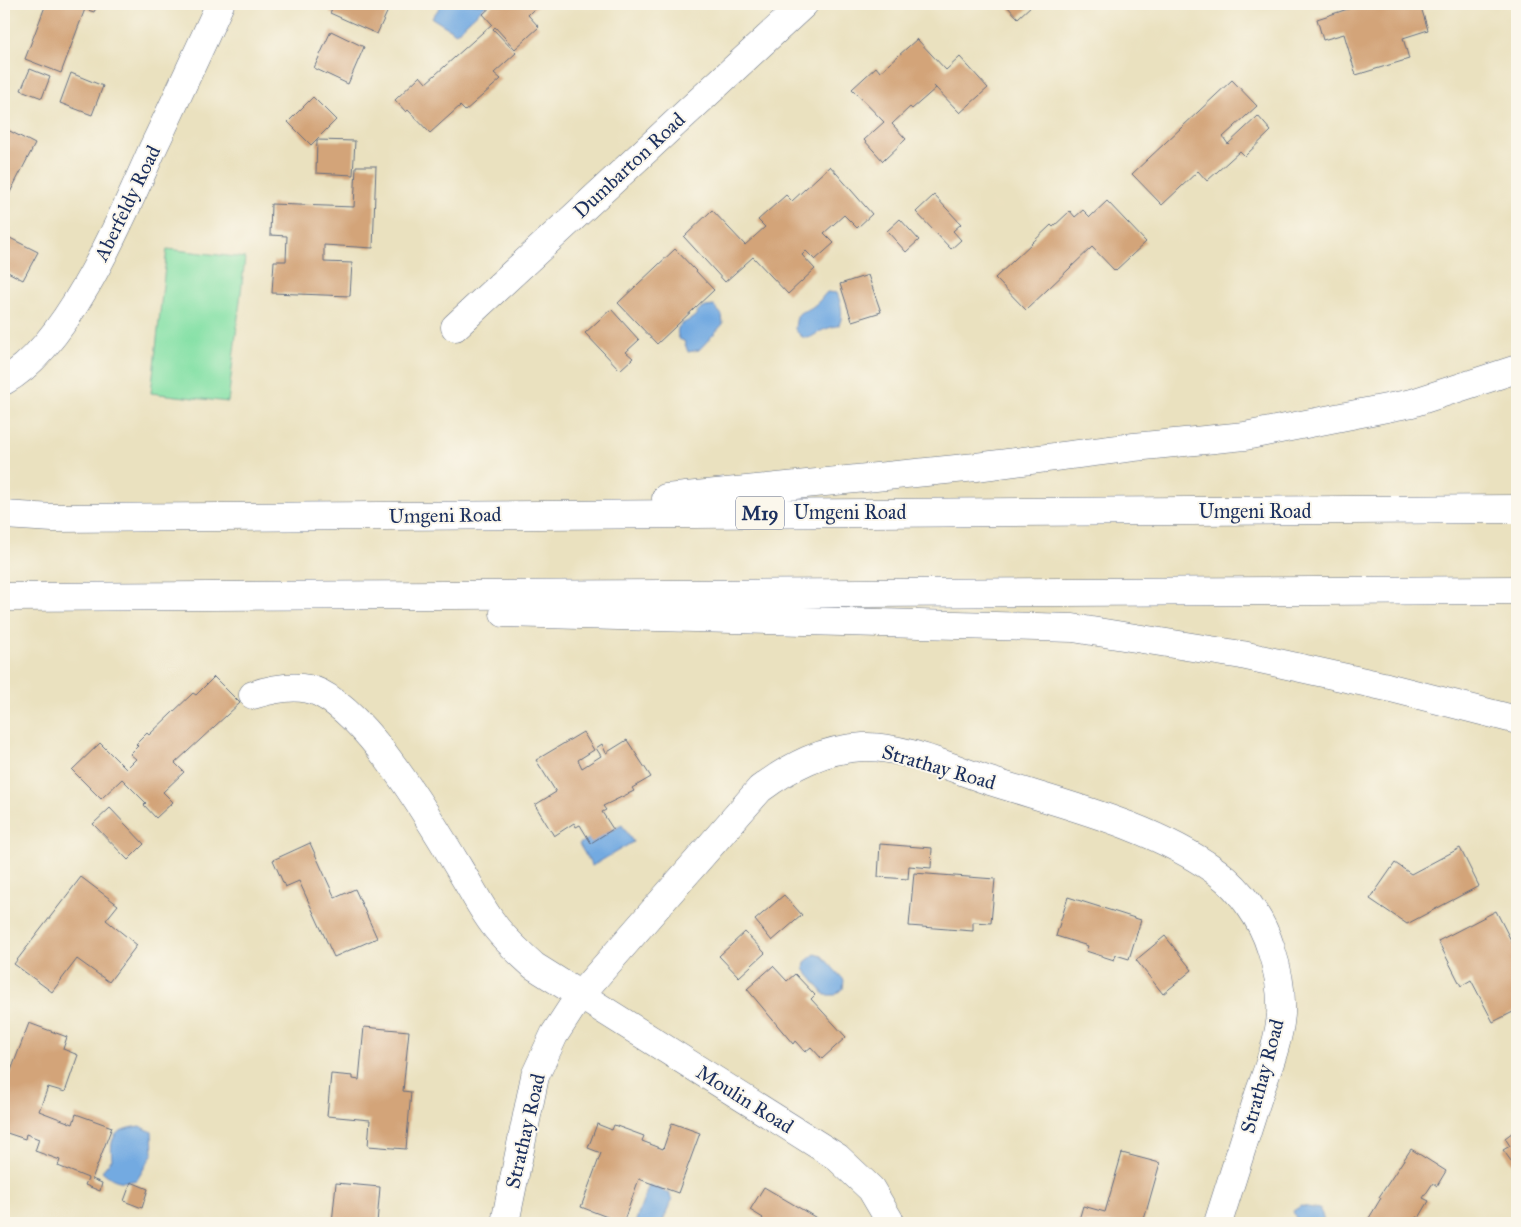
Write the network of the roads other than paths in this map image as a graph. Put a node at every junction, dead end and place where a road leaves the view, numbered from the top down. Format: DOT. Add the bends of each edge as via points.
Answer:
graph roads {
  1 [pos="220,4"];
  2 [pos="804,4"];
  3 [pos="455,327"];
  4 [pos="1517,369"];
  5 [pos="4,381"];
  6 [pos="1517,509"];
  7 [pos="501,514"];
  8 [pos="4,515"];
  9 [pos="1517,590"];
  10 [pos="4,597"];
  11 [pos="239,597"];
  12 [pos="253,695"];
  13 [pos="1517,720"];
  14 [pos="580,995"];
  15 [pos="505,1223"];
  16 [pos="891,1223"];
  17 [pos="1218,1223"];
  1 -- 5 [label="main road, Aberfeldy Road" via="107,250 67,315 36,354"];
  2 -- 3 [label="main road, Dumbarton Road"];
  4 -- 7 [label="main road" via="1412,403 1245,436 976,467"];
  6 -- 7 [label="main road, Umgeni Road / M19"];
  7 -- 8 [label="main road, Umgeni Road / M19" via="63,518"];
  9 -- 11 [label="main road"];
  10 -- 11 [label="main road"];
  11 -- 13 [label="main road" via="548,616 1073,628 1242,655 1387,686"];
  12 -- 14 [label="main road, Moulin Road" via="297,688 319,692 346,712 384,754 494,925 534,966"];
  14 -- 15 [label="main road, Strathay Road" via="554,1035 535,1076"];
  14 -- 16 [label="main road, Moulin Road" via="837,1157 871,1189"];
  14 -- 17 [label="main road, Strathay Road" via="760,789 808,759 835,750 866,747 908,754 1143,831 1187,852 1238,889 1271,947 1280,983 1275,1046"];
}
